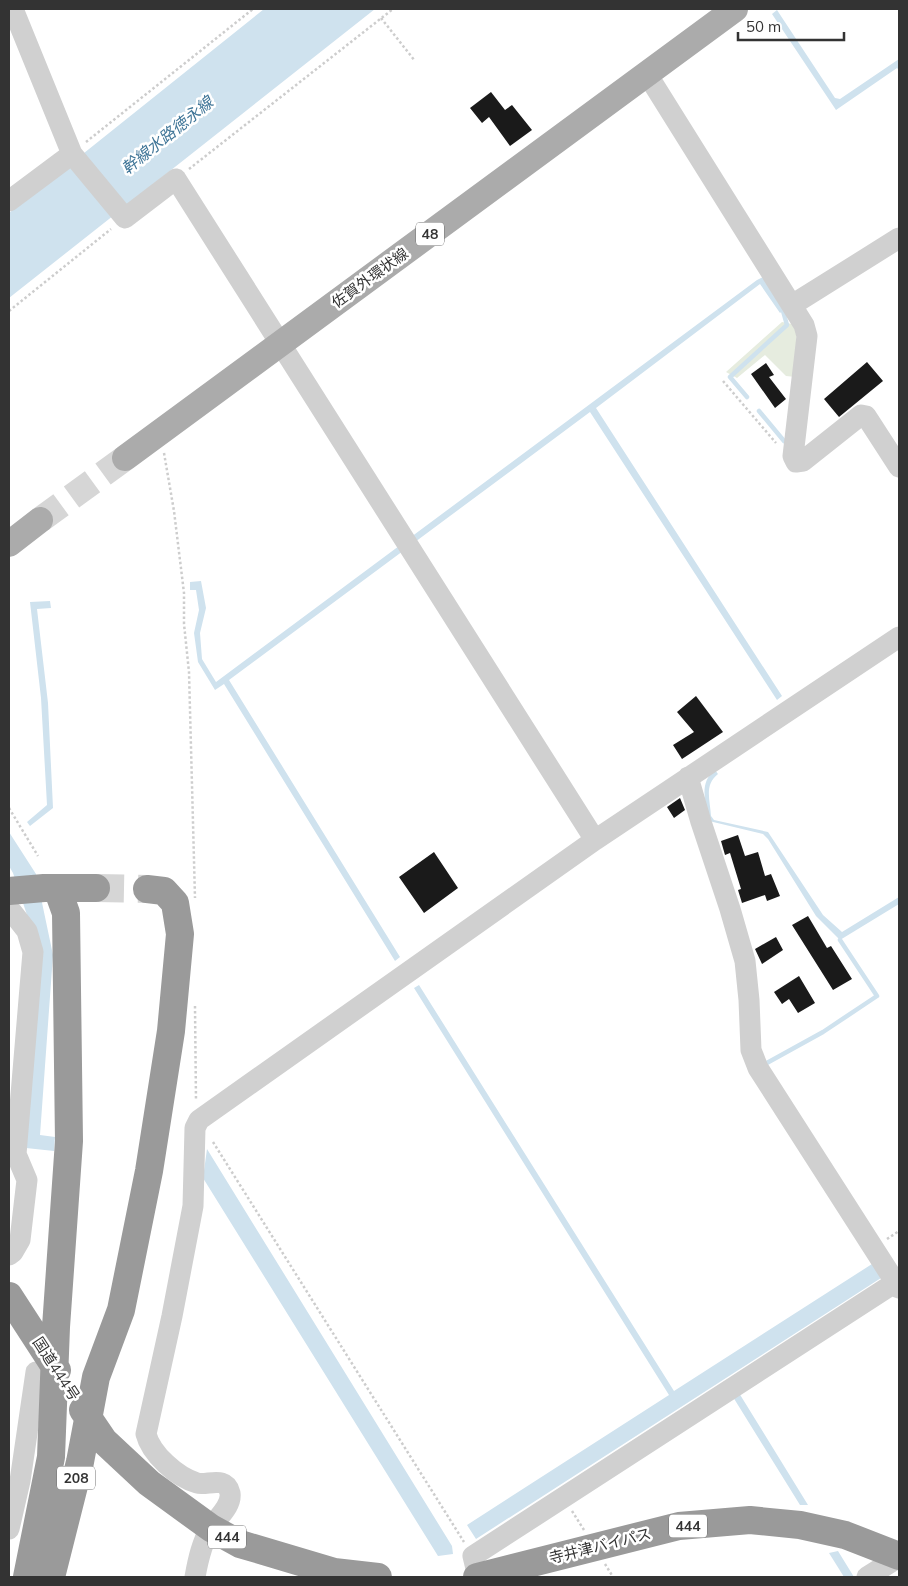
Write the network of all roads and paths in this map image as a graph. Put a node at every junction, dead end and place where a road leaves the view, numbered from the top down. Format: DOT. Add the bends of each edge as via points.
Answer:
graph roads {
  1 [pos="13,9"];
  2 [pos="253,9"];
  3 [pos="393,9"];
  4 [pos="735,9"];
  5 [pos="381,18"];
  6 [pos="415,61"];
  7 [pos="647,74"];
  8 [pos="78,162"];
  9 [pos="176,179"];
  10 [pos="9,201"];
  11 [pos="125,218"];
  12 [pos="899,238"];
  13 [pos="792,306"];
  14 [pos="9,311"];
  15 [pos="280,344"];
  16 [pos="723,381"];
  17 [pos="155,436"];
  18 [pos="793,456"];
  19 [pos="125,458"];
  20 [pos="899,467"];
  21 [pos="40,520"];
  22 [pos="9,544"];
  23 [pos="899,637"];
  24 [pos="688,777"];
  25 [pos="9,808"];
  26 [pos="595,840"];
  27 [pos="38,856"];
  28 [pos="57,888"];
  29 [pos="96,888"];
  30 [pos="147,889"];
  31 [pos="10,901"];
  32 [pos="196,902"];
  33 [pos="196,998"];
  34 [pos="199,1120"];
  35 [pos="9,1254"];
  36 [pos="898,1285"];
  37 [pos="9,1296"];
  38 [pos="36,1372"];
  39 [pos="211,1528"];
  40 [pos="9,1529"];
  41 [pos="888,1567"];
  42 [pos="476,1570"];
  43 [pos="27,1577"];
  44 [pos="51,1577"];
  45 [pos="195,1577"];
  46 [pos="378,1577"];
  1 -- 8 [label="street"];
  2 -- 8 [label="path"];
  3 -- 5 [label="path"];
  4 -- 7 [label="main road, 佐賀外環状線 / 48"];
  5 -- 6 [label="path"];
  5 -- 9 [label="path"];
  7 -- 13 [label="street"];
  7 -- 15 [label="main road, 佐賀外環状線 / 48"];
  8 -- 10 [label="street"];
  8 -- 11 [label="street"];
  9 -- 11 [label="street"];
  9 -- 15 [label="street"];
  11 -- 14 [label="path"];
  12 -- 13 [label="street"];
  13 -- 18 [label="street" via="807,336"];
  15 -- 17 [label="main road, 佐賀外環状線 / 48"];
  15 -- 26 [label="street"];
  16 -- 18 [label="path" via="784,451"];
  17 -- 19 [label="main road, 佐賀外環状線 / 48"];
  17 -- 32 [label="path" via="164,454 184,593"];
  18 -- 20 [label="street" via="796,462 802,461 861,415 866,416"];
  21 -- 22 [label="main road"];
  23 -- 24 [label="street"];
  24 -- 26 [label="street"];
  24 -- 36 [label="street" via="744,961 751,1050 758,1068"];
  25 -- 27 [label="path"];
  26 -- 34 [label="street"];
  28 -- 29 [label="highway"];
  28 -- 31 [label="highway"];
  28 -- 43 [label="highway, 208" via="66,913 69,1141 51,1457"];
  30 -- 44 [label="highway, 208" via="164,891 175,903 180,934 171,1031 150,1171 122,1310 96,1377 80,1462"];
  31 -- 35 [label="street" via="27,931 33,952 16,1154 27,1180 20,1240"];
  33 -- 34 [label="path"];
  34 -- 39 [label="street" via="195,1128 193,1206 146,1434 148,1444 172,1470 198,1484 216,1482 225,1485 230,1494 228,1504"];
  34 -- 42 [label="path"];
  36 -- 42 [label="street"];
  37 -- 39 [label="highway, 国道444号 / 444" via="104,1441 148,1483"];
  38 -- 40 [label="street" via="20,1481"];
  39 -- 45 [label="street" via="198,1558"];
  39 -- 46 [label="highway, 444" via="240,1544 334,1572"];
  41 -- 42 [label="highway, 寺井津バイパス / 444" via="845,1535 800,1525 750,1520 679,1526"];
}
